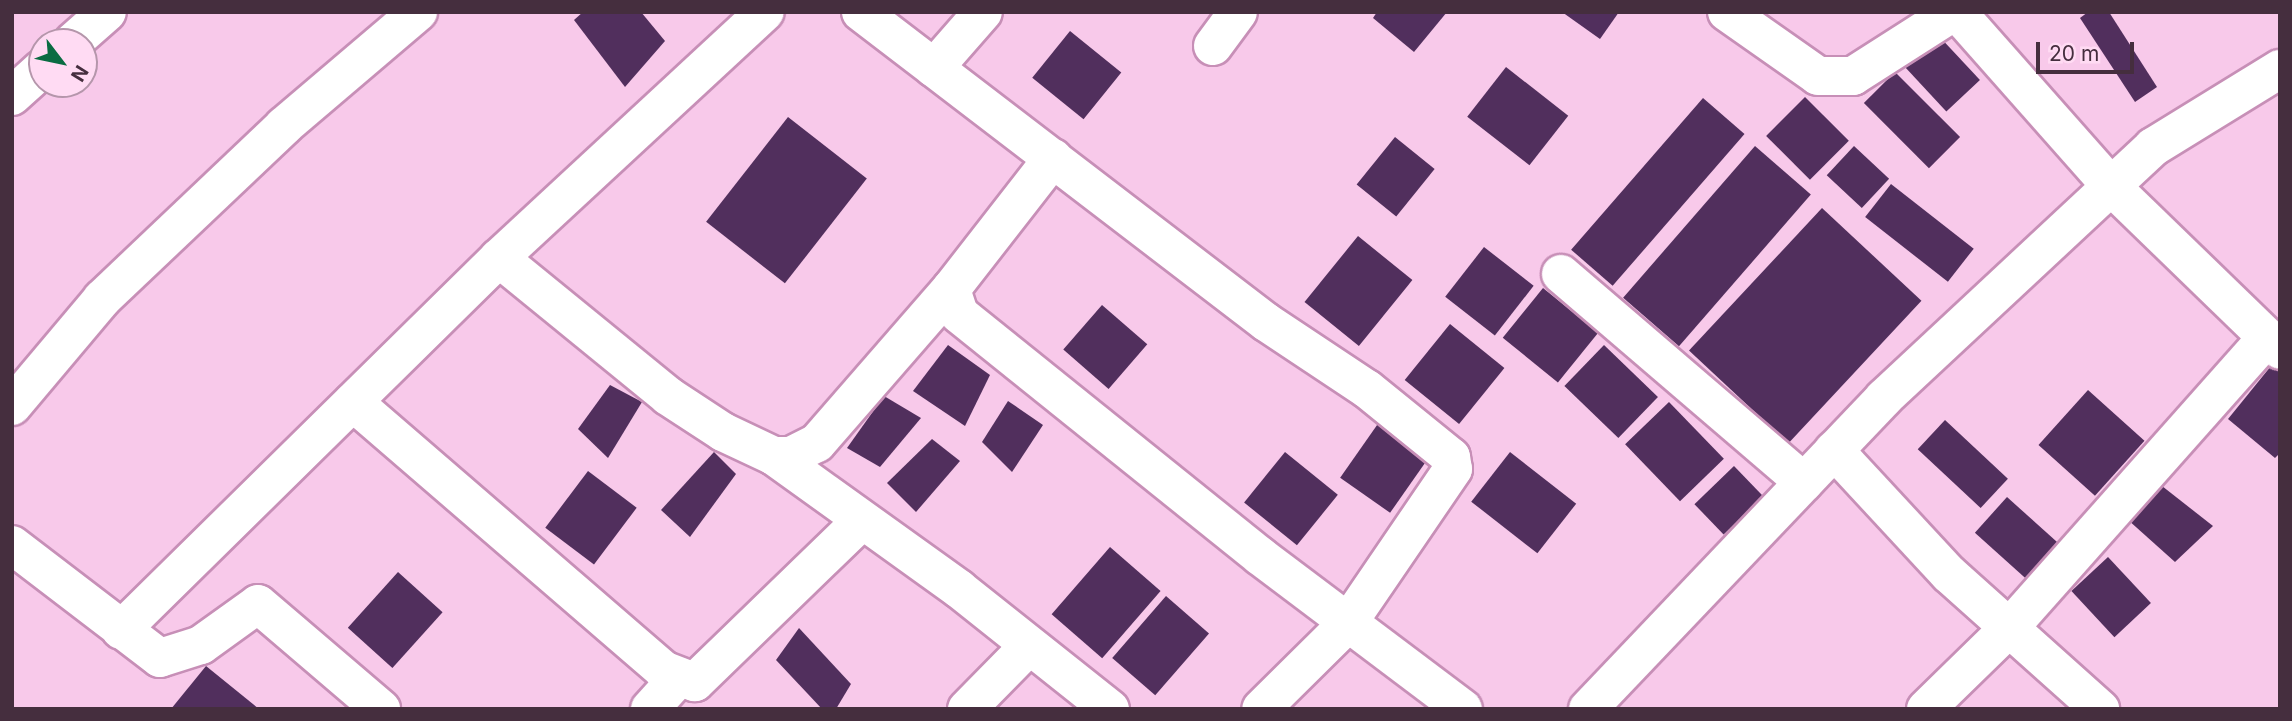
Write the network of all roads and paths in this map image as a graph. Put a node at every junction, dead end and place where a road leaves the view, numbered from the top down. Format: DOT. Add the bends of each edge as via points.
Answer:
graph roads {
  1 [pos="107,12"];
  2 [pos="418,12"];
  3 [pos="765,12"];
  4 [pos="861,12"];
  5 [pos="983,12"];
  6 [pos="1238,12"];
  7 [pos="1727,12"];
  8 [pos="1955,12"];
  9 [pos="89,28"];
  10 [pos="1213,46"];
  11 [pos="934,68"];
  12 [pos="2280,69"];
  13 [pos="28,82"];
  14 [pos="12,96"];
  15 [pos="1053,158"];
  16 [pos="2111,186"];
  17 [pos="499,258"];
  18 [pos="1561,274"];
  19 [pos="951,289"];
  20 [pos="2273,345"];
  21 [pos="353,402"];
  22 [pos="12,406"];
  23 [pos="1834,450"];
  24 [pos="774,456"];
  25 [pos="1804,482"];
  26 [pos="861,521"];
  27 [pos="12,545"];
  28 [pos="1348,623"];
  29 [pos="2011,626"];
  30 [pos="121,631"];
  31 [pos="1030,646"];
  32 [pos="679,677"];
  33 [pos="380,709"];
  34 [pos="650,709"];
  35 [pos="967,709"];
  36 [pos="1110,709"];
  37 [pos="1261,709"];
  38 [pos="1463,709"];
  39 [pos="1588,709"];
  40 [pos="1926,709"];
  41 [pos="2100,709"];
  1 -- 9 [label="street"];
  2 -- 22 [label="street" via="284,126 102,299"];
  3 -- 17 [label="street"];
  4 -- 11 [label="street"];
  5 -- 11 [label="street"];
  6 -- 10 [label="street"];
  7 -- 8 [label="street" via="1818,76 1853,76"];
  8 -- 16 [label="street"];
  11 -- 15 [label="street"];
  12 -- 16 [label="street" via="2153,147"];
  13 -- 14 [label="street"];
  15 -- 19 [label="street"];
  15 -- 28 [label="street" via="1266,322 1367,389 1451,457 1453,469"];
  16 -- 20 [label="street"];
  16 -- 23 [label="street"];
  17 -- 21 [label="street"];
  17 -- 24 [label="street" via="668,396 723,432"];
  18 -- 25 [label="street"];
  19 -- 24 [label="street" via="817,443 792,456"];
  19 -- 28 [label="street" via="959,314 1006,356"];
  20 -- 29 [label="street"];
  21 -- 30 [label="street"];
  21 -- 32 [label="street" via="663,670"];
  23 -- 25 [label="street"];
  23 -- 29 [label="street" via="1949,574"];
  24 -- 26 [label="street"];
  25 -- 39 [label="street"];
  26 -- 31 [label="street"];
  26 -- 32 [label="street" via="707,675 695,682"];
  27 -- 30 [label="street"];
  28 -- 37 [label="street"];
  28 -- 38 [label="street"];
  29 -- 40 [label="street"];
  29 -- 41 [label="street"];
  30 -- 33 [label="street" via="160,658 201,645 258,604"];
  31 -- 35 [label="street"];
  31 -- 36 [label="street"];
  32 -- 34 [label="street"];
}
